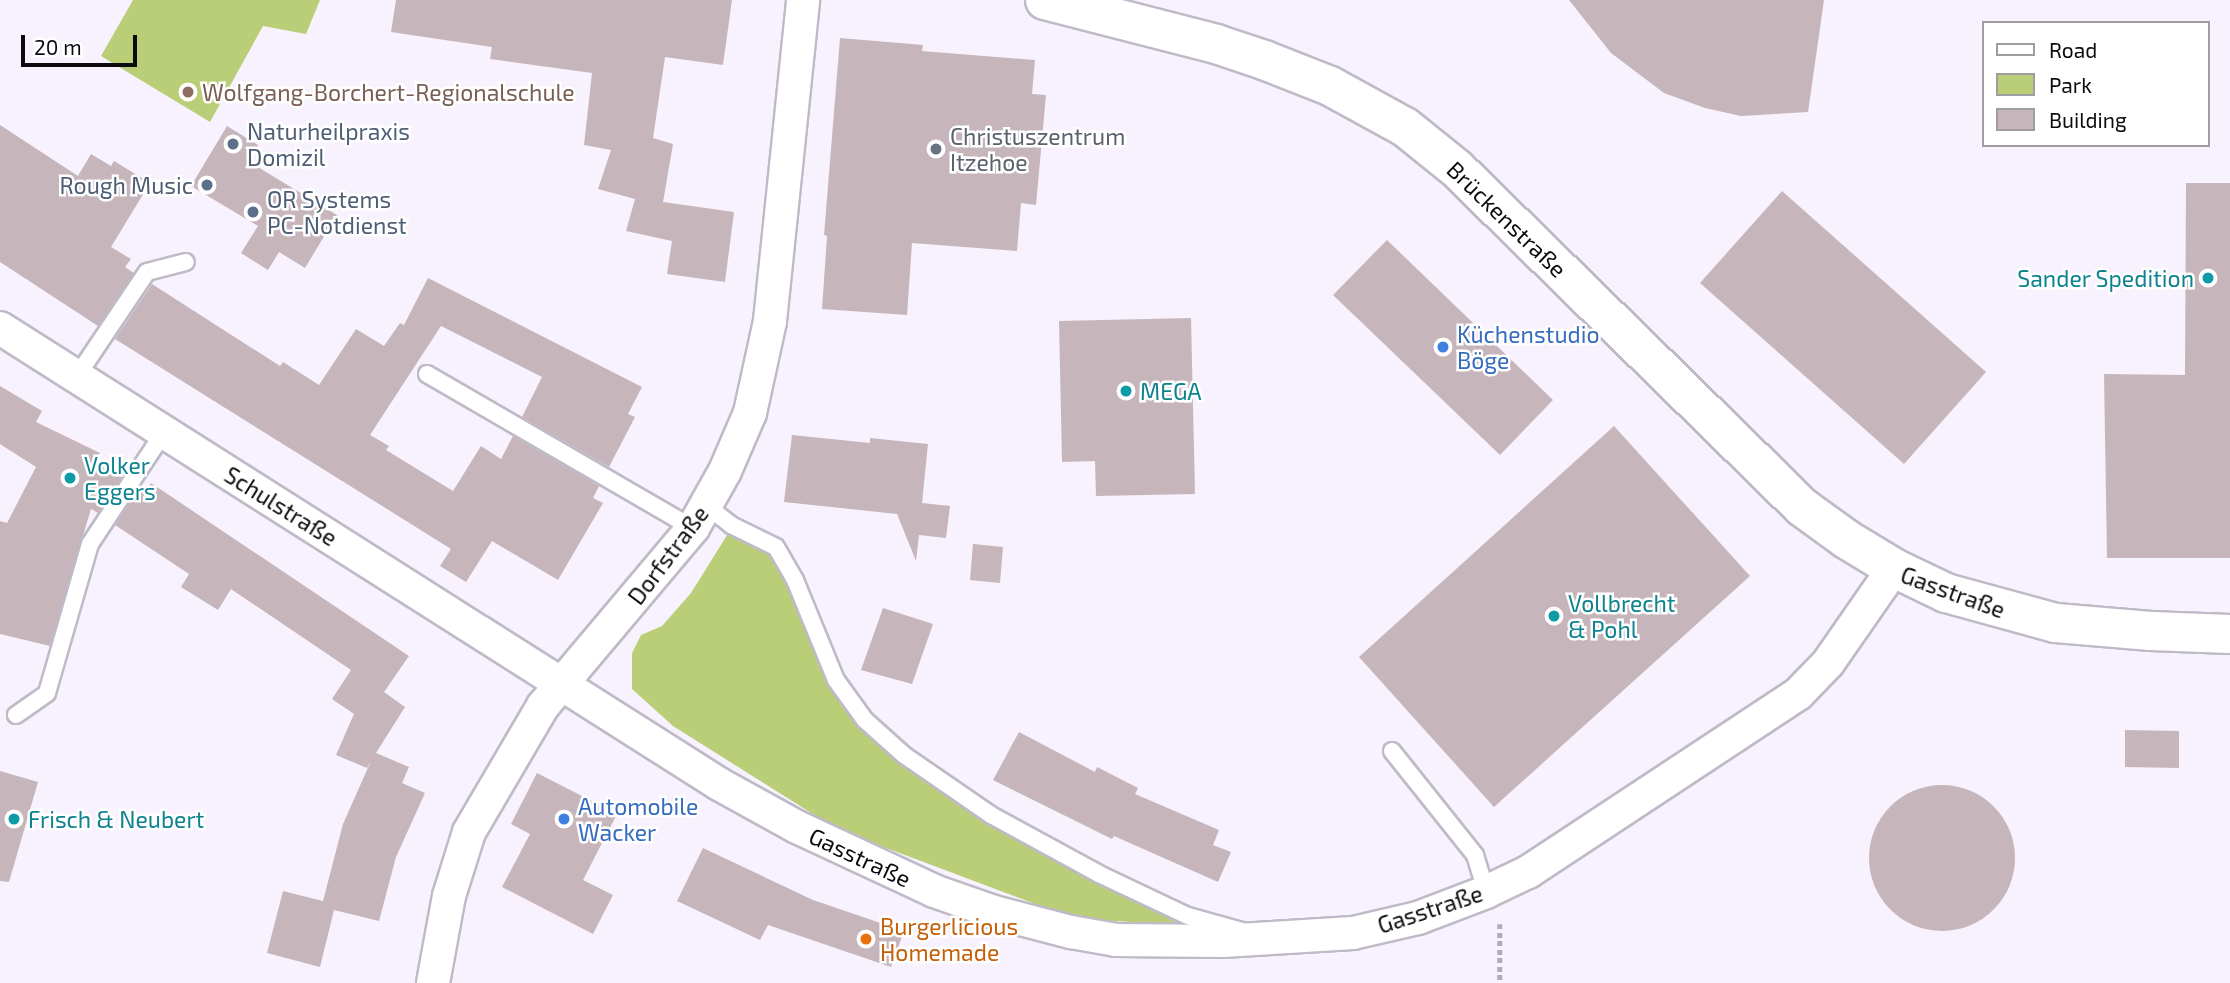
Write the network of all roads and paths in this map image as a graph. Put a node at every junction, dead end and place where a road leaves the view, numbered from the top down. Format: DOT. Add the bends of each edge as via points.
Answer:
graph roads {
  1 [pos="803,0"];
  2 [pos="1045,0"];
  3 [pos="186,262"];
  4 [pos="0,328"];
  5 [pos="427,374"];
  6 [pos="76,376"];
  7 [pos="164,432"];
  8 [pos="700,517"];
  9 [pos="1894,568"];
  10 [pos="2230,634"];
  11 [pos="561,684"];
  12 [pos="16,715"];
  13 [pos="1392,751"];
  14 [pos="1493,889"];
  15 [pos="1271,940"];
  16 [pos="433,983"];
  17 [pos="1500,983"];
  1 -- 8 [label="street, Dorfstraße" via="766,347 750,413"];
  2 -- 9 [label="street, Brückenstraße" via="1264,60 1342,92 1405,127 1457,169 1802,507"];
  3 -- 6 [label="lane" via="147,272"];
  4 -- 6 [label="street, Schulstraße"];
  5 -- 8 [label="lane"];
  6 -- 7 [label="street, Schulstraße"];
  7 -- 11 [label="street, Schulstraße"];
  7 -- 12 [label="lane" via="90,544 47,692"];
  8 -- 11 [label="street, Dorfstraße"];
  8 -- 15 [label="lane" via="731,525 776,547 795,580 836,680 866,720 904,755 991,816 1099,874 1188,916"];
  9 -- 10 [label="street, Gasstraße" via="1946,593 2056,622"];
  9 -- 14 [label="street, Gasstraße" via="1828,663 1798,694 1528,872"];
  11 -- 15 [label="street, Gasstraße" via="785,821 934,891 1005,915 1116,940"];
  11 -- 16 [label="street, Dorfstraße" via="543,706 469,832 449,896"];
  13 -- 14 [label="lane" via="1475,855"];
  14 -- 15 [label="street, Gasstraße" via="1390,926"];
  14 -- 17 [label="path"];
}
